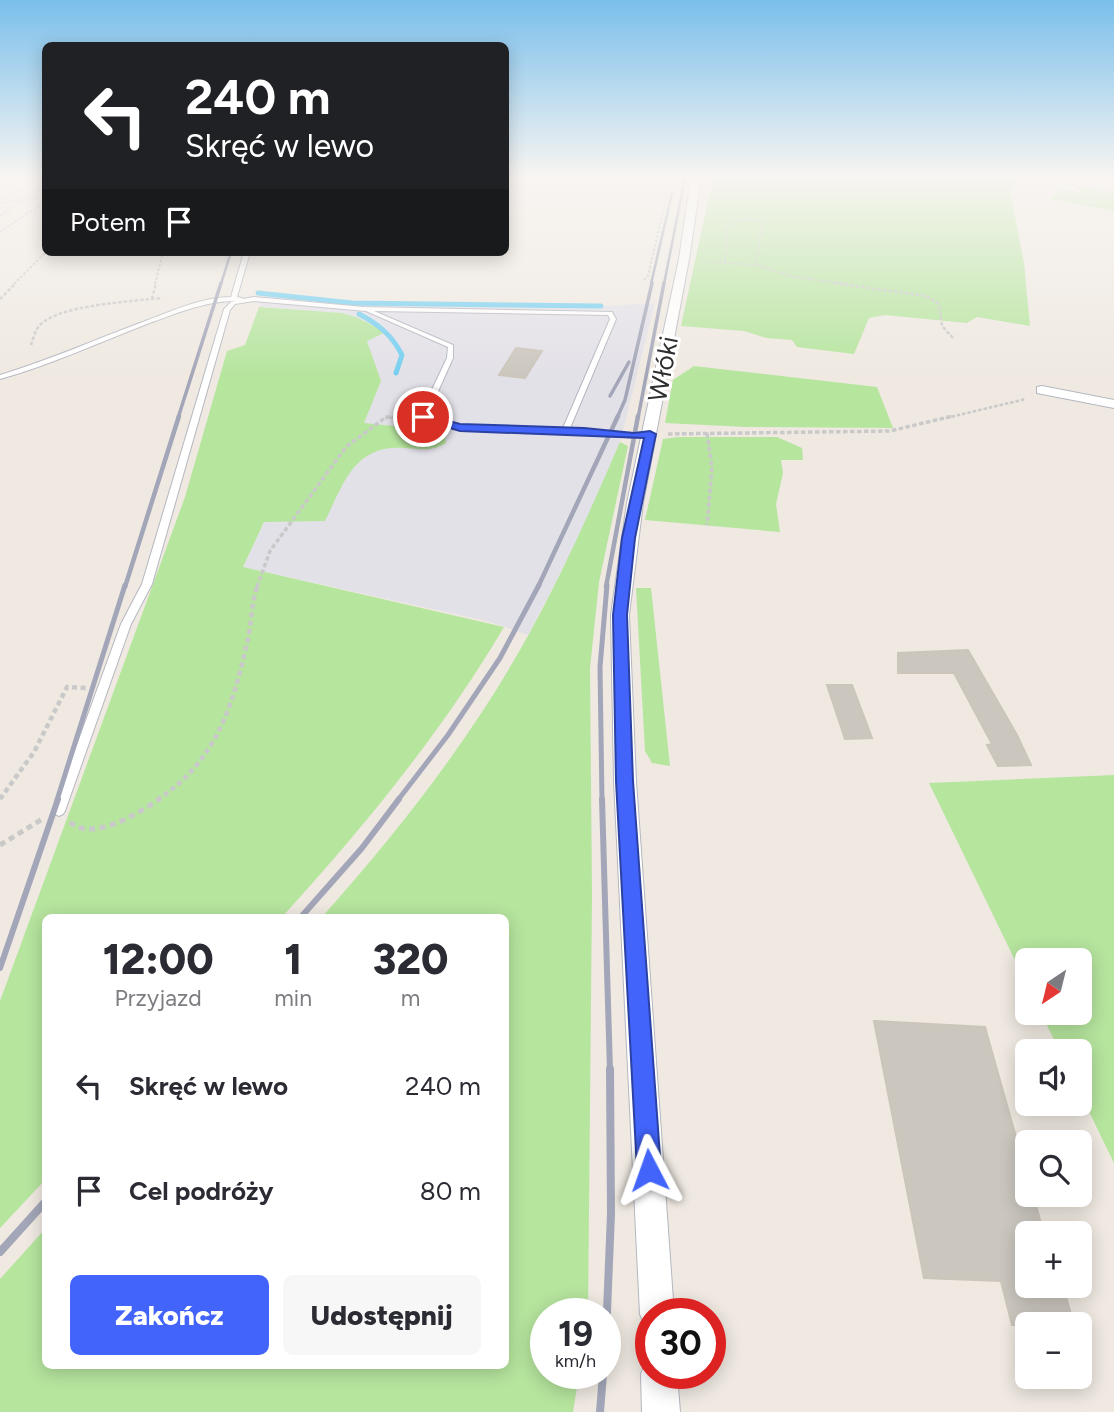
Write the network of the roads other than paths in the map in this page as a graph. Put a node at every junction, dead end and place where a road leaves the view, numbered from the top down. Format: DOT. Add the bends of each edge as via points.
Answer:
graph roads {
  1 [pos="686,244"];
  2 [pos="246,256"];
  3 [pos="239,299"];
  4 [pos="364,309"];
  5 [pos="0,377"];
  6 [pos="1042,390"];
  7 [pos="1114,404"];
  8 [pos="566,430"];
  9 [pos="650,434"];
  10 [pos="59,811"];
  11 [pos="656,1298"];
  12 [pos="660,1389"];
  13 [pos="661,1412"];
  1 -- 9 [label="street, Włóki"];
  2 -- 3 [label="lane"];
  3 -- 4 [label="lane"];
  3 -- 5 [label="lane" via="194,305"];
  3 -- 10 [label="lane" via="227,309 147,583 126,624"];
  4 -- 8 [label="lane" via="451,346 423,417 460,427"];
  4 -- 8 [label="lane" via="610,313 614,319"];
  6 -- 7 [label="street"];
  8 -- 9 [label="lane"];
  9 -- 11 [label="street, Włóki" via="633,515 620,615 625,781"];
  12 -- 13 [label="street"];
}
